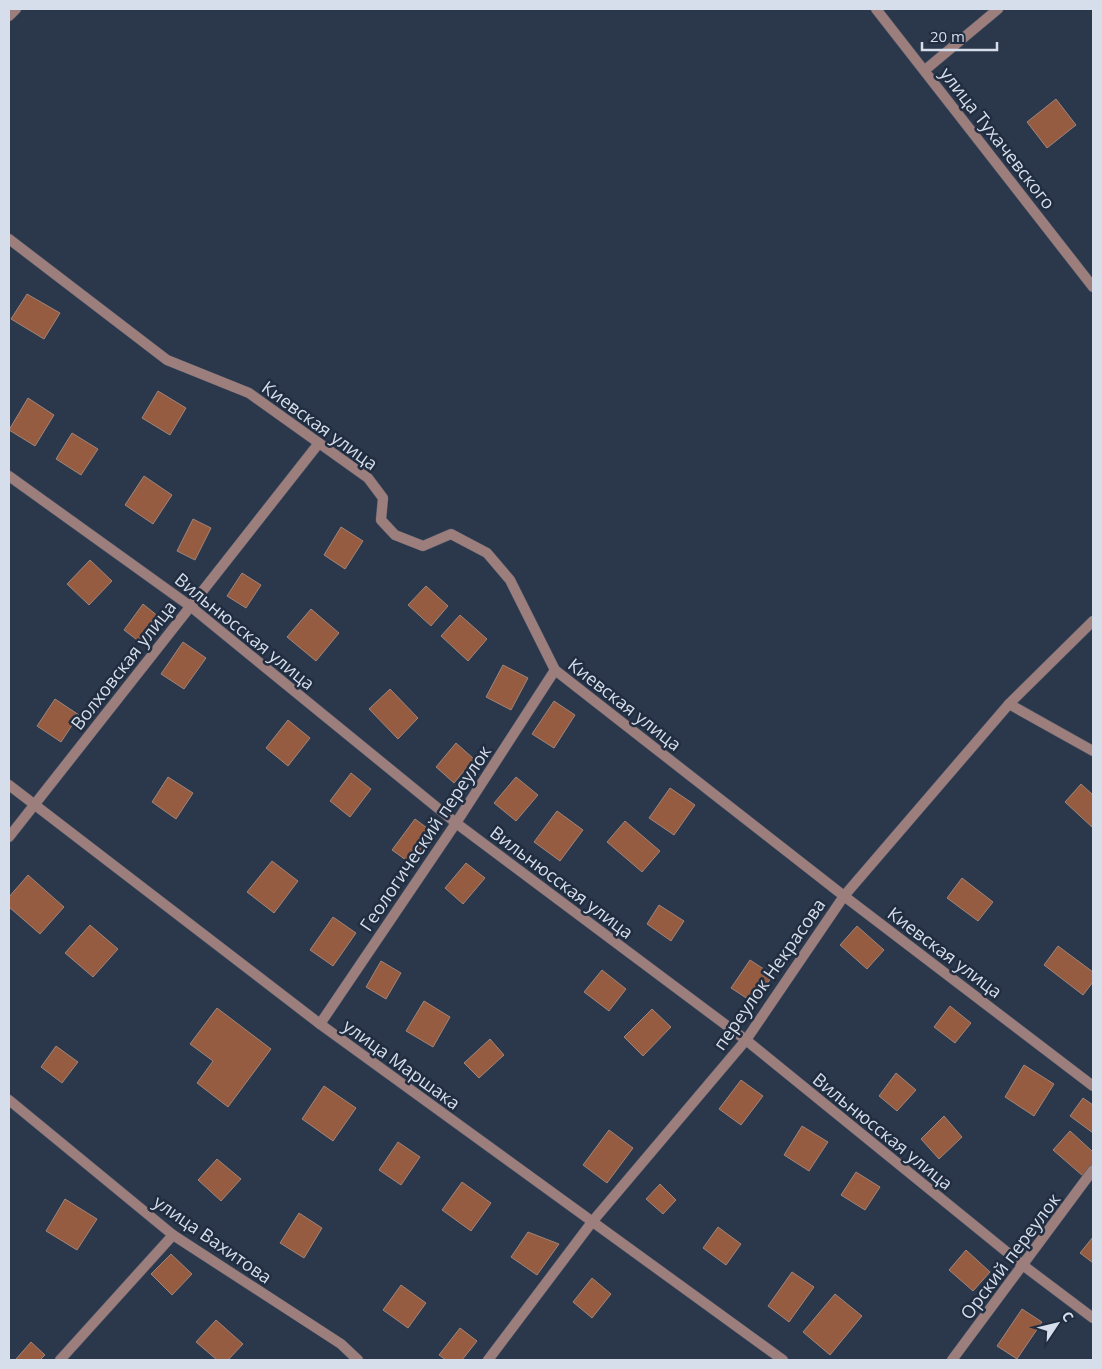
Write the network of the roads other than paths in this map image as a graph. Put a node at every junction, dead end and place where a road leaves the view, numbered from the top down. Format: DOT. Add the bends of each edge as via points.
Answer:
graph roads {
  1 [pos="16,9"];
  2 [pos="876,9"];
  3 [pos="998,9"];
  4 [pos="9,16"];
  5 [pos="925,70"];
  6 [pos="9,239"];
  7 [pos="1093,287"];
  8 [pos="319,443"];
  9 [pos="9,476"];
  10 [pos="190,606"];
  11 [pos="1093,621"];
  12 [pos="555,670"];
  13 [pos="1009,704"];
  14 [pos="1093,751"];
  15 [pos="9,785"];
  16 [pos="36,804"];
  17 [pos="456,823"];
  18 [pos="9,837"];
  19 [pos="844,896"];
  20 [pos="320,1024"];
  21 [pos="746,1040"];
  22 [pos="1093,1086"];
  23 [pos="9,1100"];
  24 [pos="1093,1170"];
  25 [pos="592,1222"];
  26 [pos="173,1235"];
  27 [pos="1024,1266"];
  28 [pos="1093,1318"];
  29 [pos="60,1360"];
  30 [pos="358,1360"];
  31 [pos="488,1360"];
  32 [pos="783,1360"];
  33 [pos="952,1360"];
  1 -- 4 [label="street"];
  2 -- 5 [label="street, улица Тухачевского"];
  3 -- 5 [label="street"];
  5 -- 7 [label="street, улица Тухачевского"];
  6 -- 8 [label="street, Киевская улица" via="167,360 249,393"];
  8 -- 10 [label="street, Волховская улица"];
  8 -- 12 [label="street, Киевская улица" via="368,478 383,498 381,520 395,535 423,546 451,534 487,553 510,580"];
  9 -- 10 [label="street, Вильнюсская улица"];
  10 -- 16 [label="street, Волховская улица"];
  10 -- 17 [label="street, Вильнюсская улица"];
  11 -- 13 [label="street, переулок Некрасова"];
  12 -- 17 [label="street, Геологический переулок"];
  12 -- 19 [label="street, Киевская улица"];
  13 -- 14 [label="street"];
  13 -- 19 [label="street, переулок Некрасова"];
  15 -- 16 [label="street, улица Маршака"];
  16 -- 18 [label="street, Волховская улица"];
  16 -- 20 [label="street, улица Маршака"];
  17 -- 20 [label="street, Геологический переулок"];
  17 -- 21 [label="street, Вильнюсская улица"];
  19 -- 21 [label="street, переулок Некрасова"];
  19 -- 22 [label="street, Киевская улица"];
  20 -- 25 [label="street, улица Маршака"];
  21 -- 25 [label="street, переулок Некрасова"];
  21 -- 27 [label="street, Вильнюсская улица"];
  23 -- 26 [label="street, улица Вахитова"];
  24 -- 27 [label="street, Орский переулок"];
  25 -- 31 [label="street, переулок Некрасова"];
  25 -- 32 [label="street, улица Маршака"];
  26 -- 29 [label="street"];
  26 -- 30 [label="street, улица Вахитова" via="341,1344"];
  27 -- 28 [label="street, Вильнюсская улица"];
  27 -- 33 [label="street, Орский переулок"];
}
